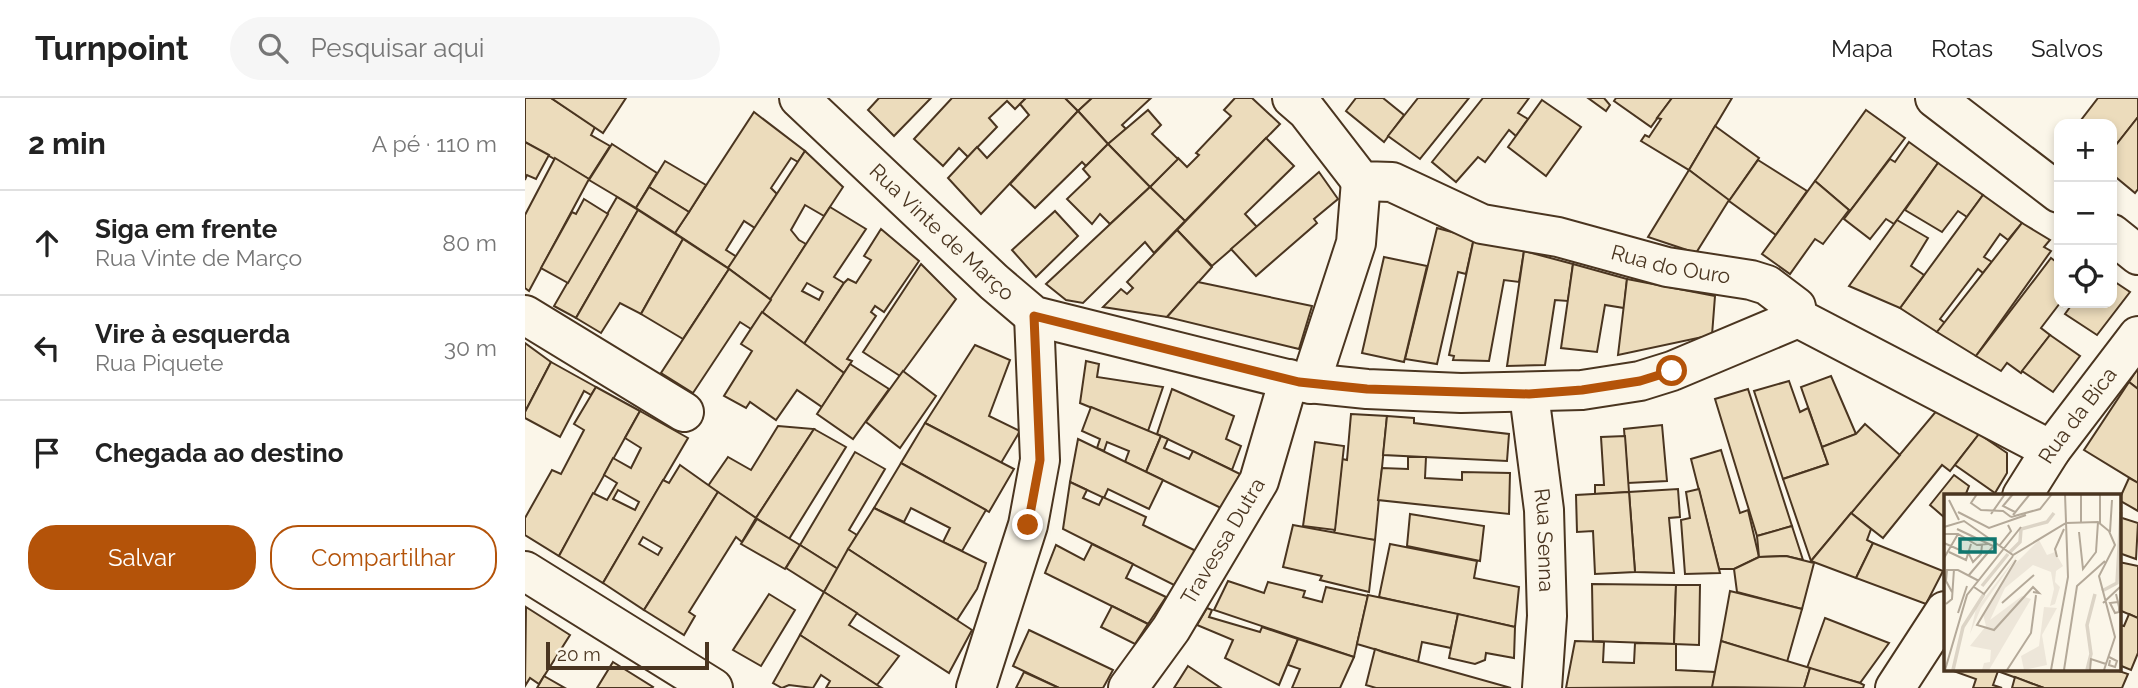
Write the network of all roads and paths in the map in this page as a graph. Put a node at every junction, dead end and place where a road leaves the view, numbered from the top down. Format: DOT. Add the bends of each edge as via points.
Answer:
graph roads {
  1 [pos="799,98"];
  2 [pos="1292,98"];
  3 [pos="1935,98"];
  4 [pos="1361,181"];
  5 [pos="2054,189"];
  6 [pos="2117,238"];
  7 [pos="2138,255"];
  8 [pos="525,315"];
  9 [pos="1034,316"];
  10 [pos="1798,318"];
  11 [pos="2138,337"];
  12 [pos="1300,382"];
  13 [pos="1529,394"];
  14 [pos="684,412"];
  15 [pos="2051,450"];
  16 [pos="2023,494"];
  17 [pos="525,571"];
  18 [pos="1944,613"];
  19 [pos="713,688"];
  20 [pos="977,688"];
  21 [pos="1128,688"];
  22 [pos="1542,688"];
  23 [pos="1895,688"];
  1 -- 9 [label="street, Rua Vinte de Março"];
  2 -- 4 [label="street"];
  3 -- 5 [label="street"];
  4 -- 10 [label="street, Rua do Ouro" via="1392,182 1482,224 1558,237 1667,267 1751,280 1785,297 1796,307"];
  4 -- 12 [label="street, Travessa Dutra" via="1356,243"];
  6 -- 7 [label="street"];
  8 -- 14 [label="street"];
  9 -- 12 [label="street, Rua Vinte de Março"];
  9 -- 20 [label="street" via="1040,460 1028,525"];
  10 -- 13 [label="street, Rua Vinte de Março" via="1640,381"];
  10 -- 15 [label="street, Rua do Ouro"];
  11 -- 15 [label="street, Rua da Bica"];
  12 -- 13 [label="street, Rua Vinte de Março"];
  12 -- 21 [label="street, Travessa Dutra" via="1259,481 1171,629"];
  13 -- 22 [label="street, Rua Senna" via="1544,510 1547,616"];
  15 -- 16 [label="street, Rua da Bica"];
  17 -- 19 [label="street"];
  18 -- 23 [label="street"];
}
